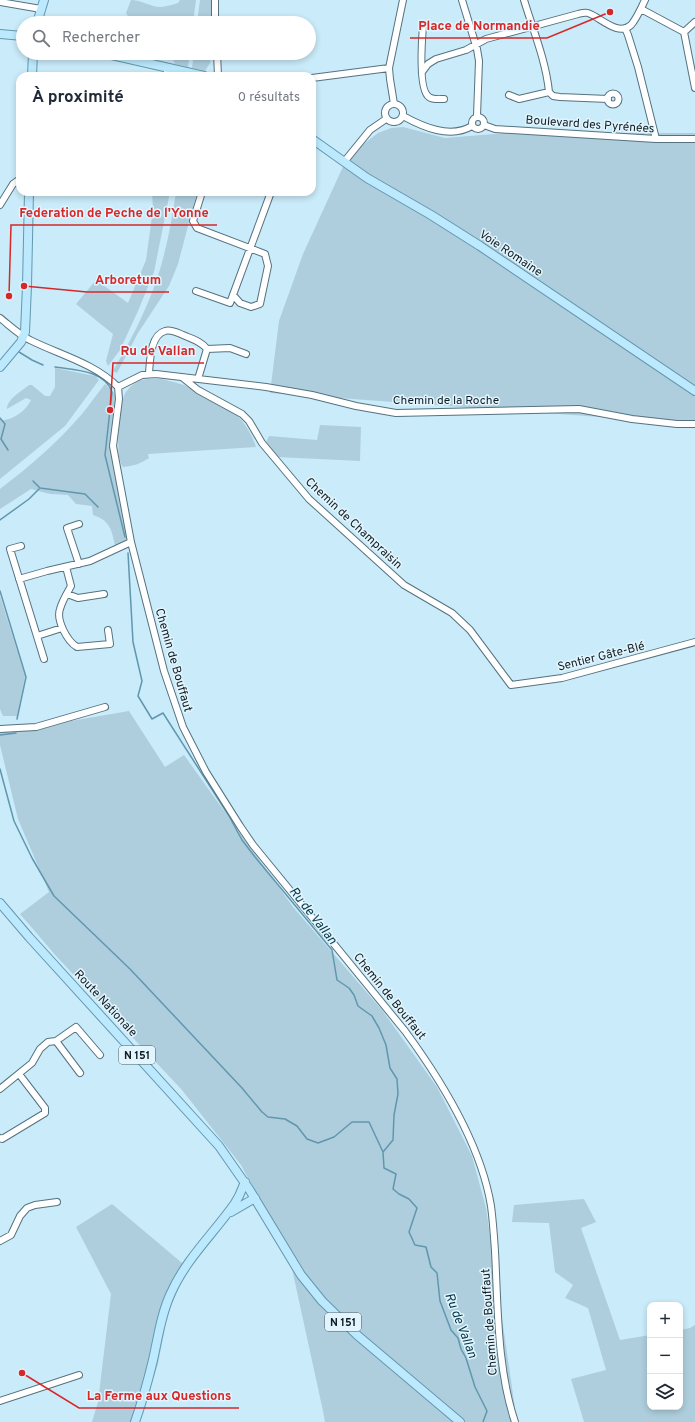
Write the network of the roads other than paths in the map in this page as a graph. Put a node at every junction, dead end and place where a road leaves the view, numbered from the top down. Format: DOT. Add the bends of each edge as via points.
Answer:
graph roads {
  1 [pos="44,0"];
  2 [pos="215,0"];
  3 [pos="403,0"];
  4 [pos="462,0"];
  5 [pos="524,0"];
  6 [pos="645,0"];
  7 [pos="0,2"];
  8 [pos="641,8"];
  9 [pos="41,9"];
  10 [pos="39,16"];
  11 [pos="215,16"];
  12 [pos="695,22"];
  13 [pos="423,26"];
  14 [pos="532,27"];
  15 [pos="624,28"];
  16 [pos="684,32"];
  17 [pos="0,34"];
  18 [pos="16,35"];
  19 [pos="475,45"];
  20 [pos="33,60"];
  21 [pos="127,60"];
  22 [pos="217,60"];
  23 [pos="390,68"];
  24 [pos="32,72"];
  25 [pos="167,72"];
  26 [pos="184,72"];
  27 [pos="218,72"];
  28 [pos="422,72"];
  29 [pos="316,77"];
  30 [pos="695,88"];
  31 [pos="549,92"];
  32 [pos="509,95"];
  33 [pos="444,98"];
  34 [pos="608,99"];
  35 [pos="394,104"];
  36 [pos="403,116"];
  37 [pos="477,116"];
  38 [pos="386,119"];
  39 [pos="484,125"];
  40 [pos="472,126"];
  41 [pos="656,139"];
  42 [pos="695,139"];
  43 [pos="316,142"];
  44 [pos="344,162"];
  45 [pos="16,182"];
  46 [pos="29,196"];
  47 [pos="201,196"];
  48 [pos="269,196"];
  49 [pos="0,205"];
  50 [pos="250,248"];
  51 [pos="196,291"];
  52 [pos="233,295"];
  53 [pos="0,318"];
  54 [pos="24,337"];
  55 [pos="207,349"];
  56 [pos="246,354"];
  57 [pos="0,367"];
  58 [pos="149,374"];
  59 [pos="184,378"];
  60 [pos="198,380"];
  61 [pos="118,387"];
  62 [pos="695,391"];
  63 [pos="695,424"];
  64 [pos="79,524"];
  65 [pos="127,544"];
  66 [pos="21,546"];
  67 [pos="80,564"];
  68 [pos="66,567"];
  69 [pos="19,579"];
  70 [pos="67,594"];
  71 [pos="104,594"];
  72 [pos="62,628"];
  73 [pos="108,630"];
  74 [pos="37,636"];
  75 [pos="695,642"];
  76 [pos="44,659"];
  77 [pos="511,685"];
  78 [pos="104,707"];
  79 [pos="0,729"];
  80 [pos="0,903"];
  81 [pos="56,1041"];
  82 [pos="100,1055"];
  83 [pos="80,1072"];
  84 [pos="19,1074"];
  85 [pos="0,1089"];
  86 [pos="0,1138"];
  87 [pos="245,1182"];
  88 [pos="255,1198"];
  89 [pos="57,1202"];
  90 [pos="225,1216"];
  91 [pos="0,1241"];
  92 [pos="80,1375"];
  93 [pos="0,1401"];
  94 [pos="135,1422"];
  95 [pos="460,1422"];
  96 [pos="515,1422"];
  1 -- 9 [label="main road"];
  2 -- 11 [label="street"];
  3 -- 23 [label="street"];
  4 -- 19 [label="street"];
  5 -- 14 [label="street"];
  6 -- 8 [label="street"];
  7 -- 9 [label="street"];
  8 -- 15 [label="street" via="630,26"];
  8 -- 16 [label="street"];
  9 -- 10 [label="main road"];
  12 -- 16 [label="street"];
  13 -- 28 [label="street"];
  14 -- 15 [label="street" via="588,13 617,28"];
  14 -- 19 [label="street" via="486,39"];
  14 -- 31 [label="street"];
  15 -- 41 [label="street" via="638,67"];
  16 -- 30 [label="street"];
  17 -- 18 [label="main road"];
  19 -- 28 [label="street" via="436,59"];
  19 -- 37 [label="street" via="479,61"];
  20 -- 24 [label="main road"];
  21 -- 25 [label="main road"];
  22 -- 27 [label="street"];
  23 -- 29 [label="street"];
  23 -- 35 [label="street"];
  25 -- 26 [label="main road"];
  28 -- 33 [label="street" via="427,95 432,99"];
  31 -- 32 [label="street" via="519,99"];
  31 -- 34 [label="street" via="560,97"];
  35 -- 36 [label="street" via="401,108"];
  35 -- 38 [label="street" via="386,108"];
  36 -- 38 [label="street" via="397,122"];
  36 -- 40 [label="street" via="441,131 451,132"];
  37 -- 39 [label="street" via="483,119"];
  37 -- 40 [label="street" via="472,120"];
  38 -- 44 [label="street" via="370,130"];
  39 -- 40 [label="street" via="477,129"];
  39 -- 41 [label="street, Boulevard des Pyrénées" via="495,129"];
  41 -- 42 [label="street, Boulevard des Pyrénées"];
  43 -- 44 [label="main road, Voie Romaine"];
  44 -- 62 [label="main road, Voie Romaine" via="480,246"];
  45 -- 49 [label="street"];
  46 -- 54 [label="main road" via="27,309"];
  47 -- 50 [label="street" via="193,221 197,228"];
  48 -- 50 [label="street"];
  50 -- 52 [label="street"];
  50 -- 52 [label="street" via="265,254 268,266 260,304 250,307 240,303"];
  51 -- 52 [label="street" via="230,303"];
  53 -- 54 [label="street"];
  54 -- 57 [label="main road"];
  54 -- 61 [label="street" via="87,365"];
  55 -- 56 [label="street" via="230,348"];
  55 -- 58 [label="street" via="200,342 165,331 158,336 152,348"];
  55 -- 60 [label="street"];
  58 -- 59 [label="street, Chemin de la Roche"];
  58 -- 61 [label="street, Chemin de la Roche"];
  59 -- 60 [label="street, Chemin de la Roche"];
  59 -- 77 [label="street, Chemin de Champraisin" via="198,390 242,414 262,443 309,499 404,585 452,613 470,630"];
  60 -- 63 [label="street, Chemin de la Roche" via="266,386 396,413 579,409 632,419"];
  61 -- 65 [label="street, Chemin de Bouffaut" via="120,399 113,446"];
  64 -- 67 [label="street" via="67,528"];
  65 -- 67 [label="street"];
  65 -- 96 [label="street, Chemin de Bouffaut" via="182,725 220,795 253,845 405,1031 436,1074 474,1149 491,1206 503,1369 507,1397"];
  66 -- 69 [label="street" via="10,550"];
  67 -- 68 [label="street"];
  68 -- 69 [label="street"];
  68 -- 70 [label="street" via="71,586"];
  69 -- 74 [label="street"];
  70 -- 71 [label="street" via="78,598"];
  70 -- 72 [label="street" via="59,610"];
  72 -- 73 [label="street" via="77,647 110,644"];
  72 -- 74 [label="street"];
  74 -- 76 [label="street"];
  75 -- 77 [label="street, Sentier Gâte-Blé" via="562,678"];
  78 -- 79 [label="street" via="36,726"];
  80 -- 87 [label="main road, Route Nationale / N 151" via="206,1131"];
  81 -- 82 [label="street" via="76,1026"];
  81 -- 83 [label="street"];
  81 -- 84 [label="street" via="48,1042 40,1049 32,1063"];
  84 -- 85 [label="street"];
  84 -- 86 [label="street" via="44,1108 45,1114"];
  87 -- 88 [label="main road, Route Nationale / N 151"];
  87 -- 90 [label="main road"];
  88 -- 90 [label="main road"];
  88 -- 95 [label="main road, N 151" via="301,1275 322,1301 357,1335"];
  89 -- 91 [label="street" via="27,1208 11,1235"];
  90 -- 94 [label="main road" via="190,1261 170,1294"];
  92 -- 93 [label="street"];
}
